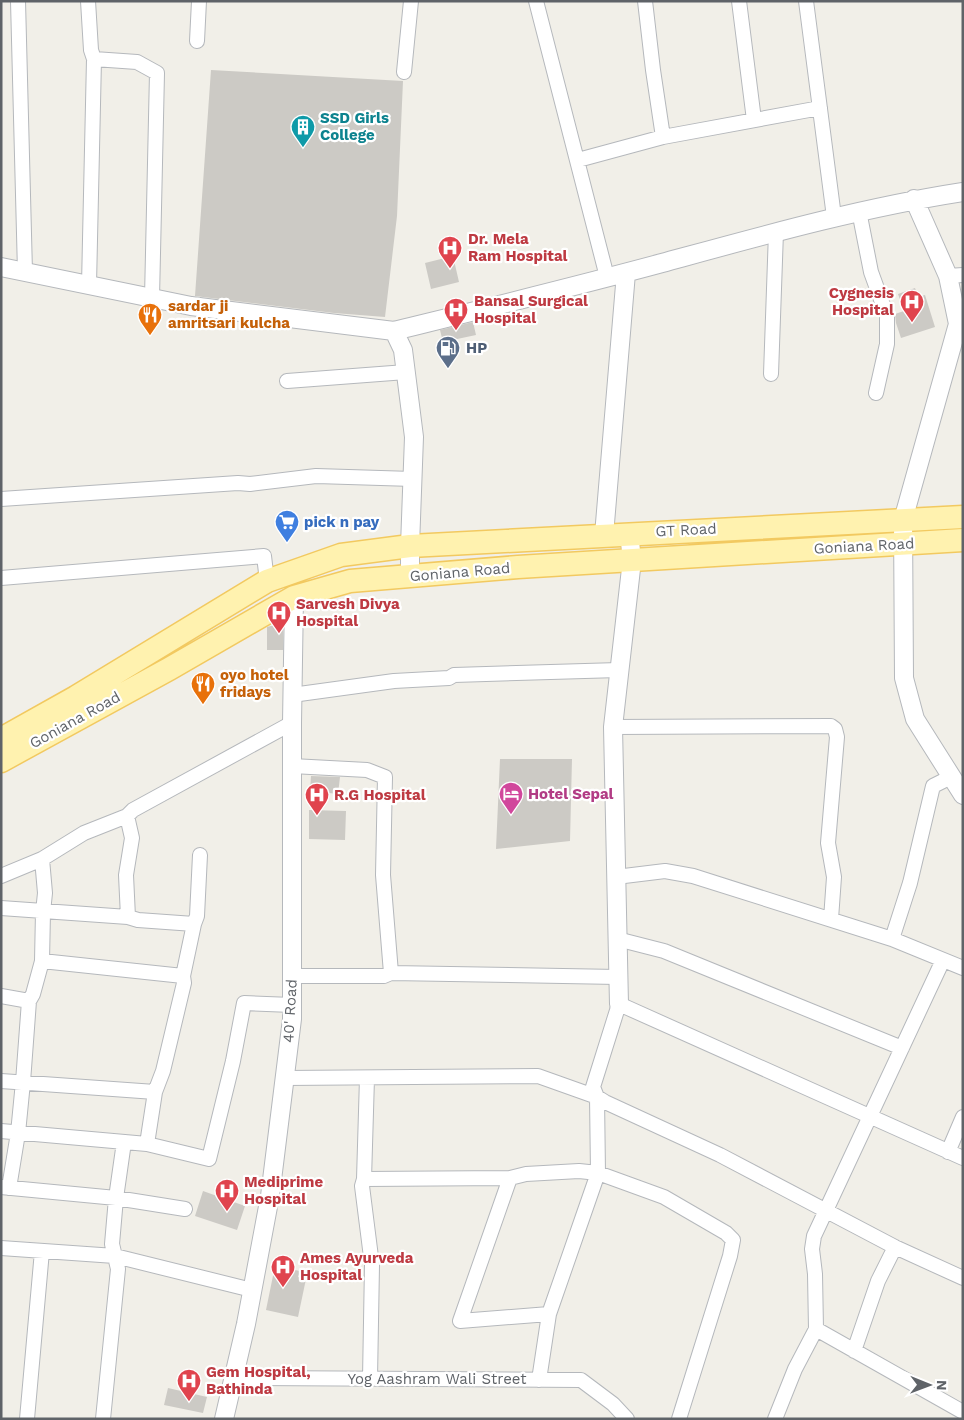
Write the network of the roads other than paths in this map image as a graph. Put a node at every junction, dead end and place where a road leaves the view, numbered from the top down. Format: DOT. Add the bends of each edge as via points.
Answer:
graph roads {
  1 [pos="18,1"];
  2 [pos="88,1"];
  3 [pos="199,1"];
  4 [pos="411,1"];
  5 [pos="536,1"];
  6 [pos="645,1"];
  7 [pos="739,1"];
  8 [pos="806,1"];
  9 [pos="196,41"];
  10 [pos="94,59"];
  11 [pos="404,72"];
  12 [pos="820,108"];
  13 [pos="754,120"];
  14 [pos="663,137"];
  15 [pos="578,160"];
  16 [pos="963,192"];
  17 [pos="914,200"];
  18 [pos="859,211"];
  19 [pos="834,217"];
  20 [pos="776,232"];
  21 [pos="1,267"];
  22 [pos="25,272"];
  23 [pos="626,273"];
  24 [pos="955,276"];
  25 [pos="607,278"];
  26 [pos="89,285"];
  27 [pos="152,298"];
  28 [pos="394,331"];
  29 [pos="406,372"];
  30 [pos="771,374"];
  31 [pos="287,381"];
  32 [pos="876,393"];
  33 [pos="412,478"];
  34 [pos="1,499"];
  35 [pos="963,516"];
  36 [pos="903,520"];
  37 [pos="628,533"];
  38 [pos="604,535"];
  39 [pos="963,540"];
  40 [pos="903,544"];
  41 [pos="410,546"];
  42 [pos="632,560"];
  43 [pos="410,576"];
  44 [pos="1,578"];
  45 [pos="267,581"];
  46 [pos="294,597"];
  47 [pos="619,670"];
  48 [pos="292,695"];
  49 [pos="292,723"];
  50 [pos="613,727"];
  51 [pos="1,738"];
  52 [pos="1,761"];
  53 [pos="292,766"];
  54 [pos="951,777"];
  55 [pos="963,795"];
  56 [pos="128,816"];
  57 [pos="200,855"];
  58 [pos="42,859"];
  59 [pos="1,876"];
  60 [pos="616,877"];
  61 [pos="1,908"];
  62 [pos="43,912"];
  63 [pos="128,917"];
  64 [pos="831,919"];
  65 [pos="194,924"];
  66 [pos="617,939"];
  67 [pos="892,939"];
  68 [pos="943,960"];
  69 [pos="42,961"];
  70 [pos="963,968"];
  71 [pos="391,973"];
  72 [pos="183,976"];
  73 [pos="292,976"];
  74 [pos="618,977"];
  75 [pos="1,996"];
  76 [pos="29,1001"];
  77 [pos="619,1004"];
  78 [pos="292,1005"];
  79 [pos="902,1048"];
  80 [pos="284,1078"];
  81 [pos="367,1078"];
  82 [pos="1,1081"];
  83 [pos="23,1082"];
  84 [pos="155,1092"];
  85 [pos="597,1097"];
  86 [pos="870,1117"];
  87 [pos="963,1117"];
  88 [pos="1,1131"];
  89 [pos="18,1133"];
  90 [pos="124,1142"];
  91 [pos="147,1144"];
  92 [pos="948,1152"];
  93 [pos="963,1158"];
  94 [pos="598,1173"];
  95 [pos="510,1178"];
  96 [pos="364,1179"];
  97 [pos="5,1188"];
  98 [pos="116,1198"];
  99 [pos="185,1209"];
  100 [pos="825,1210"];
  101 [pos="895,1247"];
  102 [pos="1,1248"];
  103 [pos="42,1251"];
  104 [pos="115,1256"];
  105 [pos="963,1278"];
  106 [pos="252,1290"];
  107 [pos="549,1314"];
  108 [pos="816,1329"];
  109 [pos="854,1351"];
  110 [pos="233,1378"];
  111 [pos="370,1379"];
  112 [pos="539,1380"];
  113 [pos="963,1412"];
  114 [pos="27,1419"];
  115 [pos="104,1419"];
  116 [pos="224,1419"];
  117 [pos="627,1419"];
  118 [pos="679,1419"];
  119 [pos="775,1419"];
  1 -- 22 [label="street"];
  2 -- 10 [label="street"];
  3 -- 9 [label="street"];
  4 -- 11 [label="street"];
  5 -- 15 [label="street"];
  6 -- 14 [label="street"];
  7 -- 13 [label="street"];
  8 -- 12 [label="street"];
  10 -- 26 [label="street"];
  10 -- 27 [label="street" via="137,62 157,73"];
  12 -- 13 [label="street"];
  12 -- 19 [label="street"];
  13 -- 14 [label="street"];
  14 -- 15 [label="street"];
  15 -- 25 [label="street"];
  16 -- 17 [label="street"];
  17 -- 18 [label="street"];
  17 -- 24 [label="street"];
  18 -- 19 [label="street"];
  18 -- 32 [label="street" via="871,272 887,316 887,344"];
  19 -- 20 [label="street"];
  20 -- 23 [label="street"];
  20 -- 30 [label="street"];
  21 -- 22 [label="street"];
  22 -- 26 [label="street"];
  23 -- 25 [label="street"];
  23 -- 38 [label="street"];
  24 -- 36 [label="street" via="958,324"];
  25 -- 28 [label="street"];
  26 -- 27 [label="street"];
  27 -- 28 [label="street" via="191,306"];
  28 -- 29 [label="street" via="403,350"];
  29 -- 31 [label="street"];
  29 -- 33 [label="street" via="414,438"];
  33 -- 34 [label="street" via="316,476 250,484"];
  33 -- 41 [label="street"];
  35 -- 36 [label="main road, GT Road"];
  36 -- 37 [label="main road, GT Road"];
  36 -- 40 [label="street"];
  37 -- 38 [label="main road, GT Road"];
  37 -- 42 [label="street"];
  38 -- 41 [label="main road, GT Road"];
  39 -- 40 [label="main road, Goniana Road"];
  40 -- 42 [label="main road, Goniana Road"];
  40 -- 54 [label="street" via="904,678 915,719"];
  41 -- 43 [label="street"];
  41 -- 45 [label="main road, Goniana Road" via="341,555"];
  42 -- 43 [label="main road, Goniana Road"];
  42 -- 47 [label="street"];
  43 -- 46 [label="main road, Goniana Road" via="350,581"];
  44 -- 45 [label="street" via="264,556"];
  45 -- 51 [label="main road, Goniana Road" via="76,697"];
  46 -- 48 [label="street, 40' Road"];
  46 -- 52 [label="main road, Goniana Road"];
  47 -- 48 [label="street" via="454,675"];
  47 -- 50 [label="street"];
  48 -- 49 [label="street, 40' Road"];
  49 -- 53 [label="street, 40' Road"];
  49 -- 56 [label="street" via="133,810"];
  50 -- 60 [label="street"];
  50 -- 64 [label="street" via="832,726 837,737 828,844 834,877"];
  53 -- 71 [label="street" via="367,770 385,777 383,875"];
  53 -- 73 [label="street, 40' Road"];
  54 -- 55 [label="street"];
  54 -- 67 [label="street" via="933,786 910,884"];
  56 -- 58 [label="street" via="84,833"];
  56 -- 63 [label="street" via="132,838 126,875"];
  57 -- 65 [label="street"];
  58 -- 59 [label="street"];
  58 -- 62 [label="street"];
  60 -- 64 [label="street" via="665,871 693,876"];
  60 -- 66 [label="street"];
  61 -- 62 [label="street"];
  62 -- 63 [label="street"];
  62 -- 69 [label="street"];
  63 -- 65 [label="street"];
  64 -- 67 [label="street"];
  65 -- 72 [label="street"];
  66 -- 74 [label="street"];
  66 -- 79 [label="street" via="664,951"];
  67 -- 68 [label="street"];
  68 -- 70 [label="street"];
  68 -- 79 [label="street"];
  69 -- 72 [label="street"];
  69 -- 76 [label="street" via="34,994"];
  71 -- 73 [label="street" via="384,976"];
  71 -- 74 [label="street"];
  72 -- 84 [label="street" via="166,1061"];
  73 -- 78 [label="street, 40' Road"];
  74 -- 77 [label="street"];
  75 -- 76 [label="street"];
  76 -- 83 [label="street"];
  77 -- 85 [label="street" via="594,1087"];
  77 -- 86 [label="street"];
  78 -- 80 [label="street, 40' Road"];
  78 -- 91 [label="street" via="244,1002 209,1159"];
  79 -- 86 [label="street"];
  80 -- 81 [label="street"];
  80 -- 106 [label="street, 40' Road" via="270,1196"];
  81 -- 85 [label="street" via="538,1076"];
  81 -- 96 [label="street"];
  82 -- 83 [label="street"];
  83 -- 84 [label="street"];
  83 -- 89 [label="street"];
  84 -- 91 [label="street"];
  85 -- 94 [label="street"];
  85 -- 100 [label="street" via="720,1155"];
  86 -- 92 [label="street"];
  86 -- 100 [label="street"];
  87 -- 92 [label="street"];
  88 -- 89 [label="street"];
  89 -- 90 [label="street"];
  89 -- 97 [label="street"];
  90 -- 91 [label="street"];
  90 -- 98 [label="street"];
  92 -- 93 [label="street"];
  94 -- 95 [label="street" via="526,1174"];
  94 -- 107 [label="street"];
  94 -- 118 [label="street" via="664,1196 733,1240"];
  95 -- 96 [label="street"];
  95 -- 107 [label="street" via="460,1321"];
  96 -- 111 [label="street" via="362,1186 372,1265"];
  97 -- 98 [label="street"];
  98 -- 99 [label="street"];
  98 -- 104 [label="street" via="112,1244"];
  100 -- 101 [label="street"];
  100 -- 108 [label="street" via="812,1243"];
  101 -- 105 [label="street"];
  101 -- 109 [label="street" via="878,1281"];
  102 -- 103 [label="street"];
  103 -- 104 [label="street"];
  103 -- 114 [label="street"];
  104 -- 106 [label="street"];
  104 -- 115 [label="street" via="118,1269"];
  106 -- 110 [label="street, 40' Road"];
  107 -- 112 [label="street"];
  108 -- 109 [label="street"];
  108 -- 119 [label="street"];
  109 -- 113 [label="street"];
  110 -- 111 [label="street, Yog Aashram Wali Street"];
  110 -- 116 [label="street, 40' Road"];
  111 -- 112 [label="street, Yog Aashram Wali Street"];
  112 -- 117 [label="street, Yog Aashram Wali Street" via="581,1380"];
}
